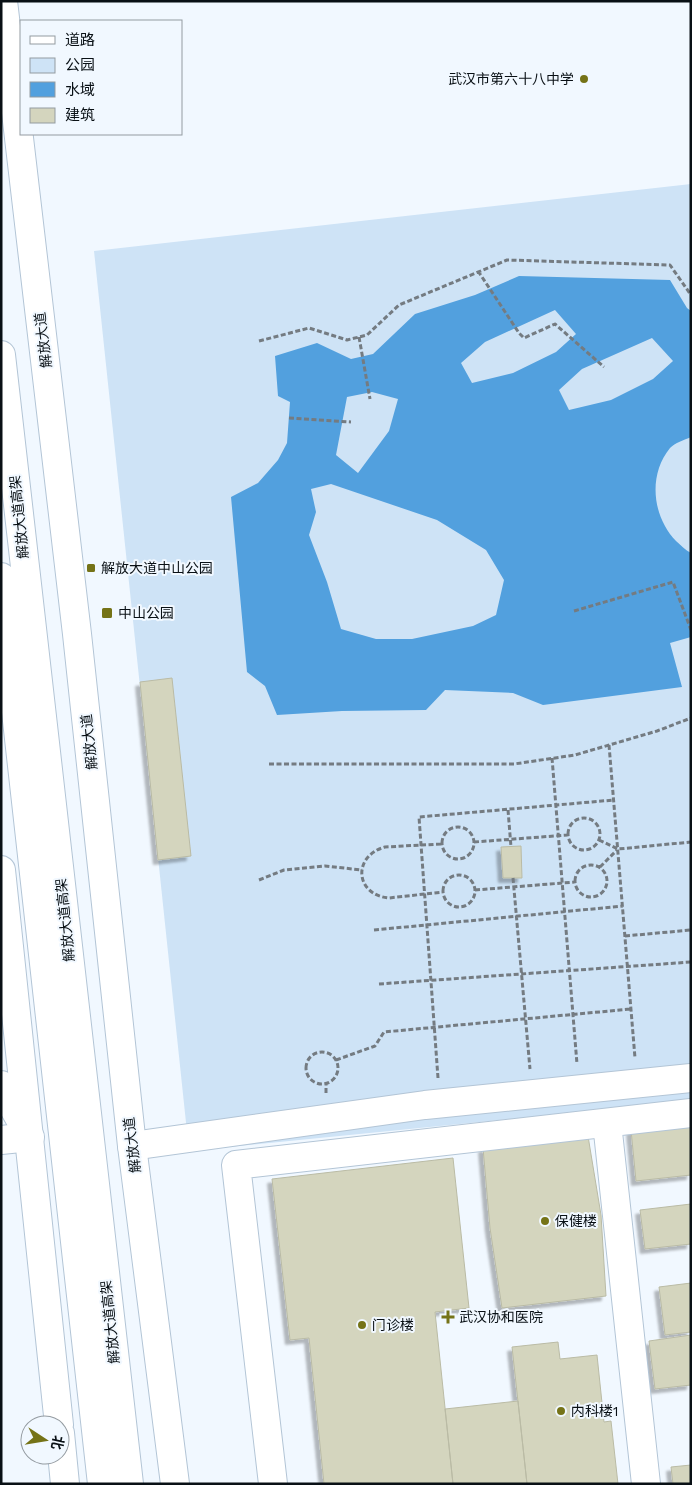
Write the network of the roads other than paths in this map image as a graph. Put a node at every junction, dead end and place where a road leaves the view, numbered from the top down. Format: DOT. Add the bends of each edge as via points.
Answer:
graph roads {
  1 [pos="2,1"];
  2 [pos="1,355"];
  3 [pos="1,577"];
  4 [pos="1,870"];
  5 [pos="691,1078"];
  6 [pos="1,1085"];
  7 [pos="691,1113"];
  8 [pos="607,1123"];
  9 [pos="30,1137"];
  10 [pos="1,1140"];
  11 [pos="132,1146"];
  12 [pos="58,1415"];
  13 [pos="63,1465"];
  14 [pos="65,1484"];
  15 [pos="102,1484"];
  16 [pos="128,1484"];
  17 [pos="175,1484"];
  18 [pos="273,1484"];
  19 [pos="646,1484"];
  1 -- 11 [label="main road, 解放大道" via="77,634"];
  2 -- 16 [label="main road, 解放大道高架"];
  3 -- 15 [label="main road, 解放大道高架"];
  4 -- 9 [label="main road"];
  5 -- 11 [label="main road" via="425,1105"];
  6 -- 9 [label="main road"];
  7 -- 8 [label="main road"];
  8 -- 18 [label="main road" via="236,1165"];
  8 -- 19 [label="main road"];
  9 -- 10 [label="main road"];
  9 -- 12 [label="main road"];
  11 -- 17 [label="main road, 解放大道"];
  13 -- 14 [label="main road"];
}
